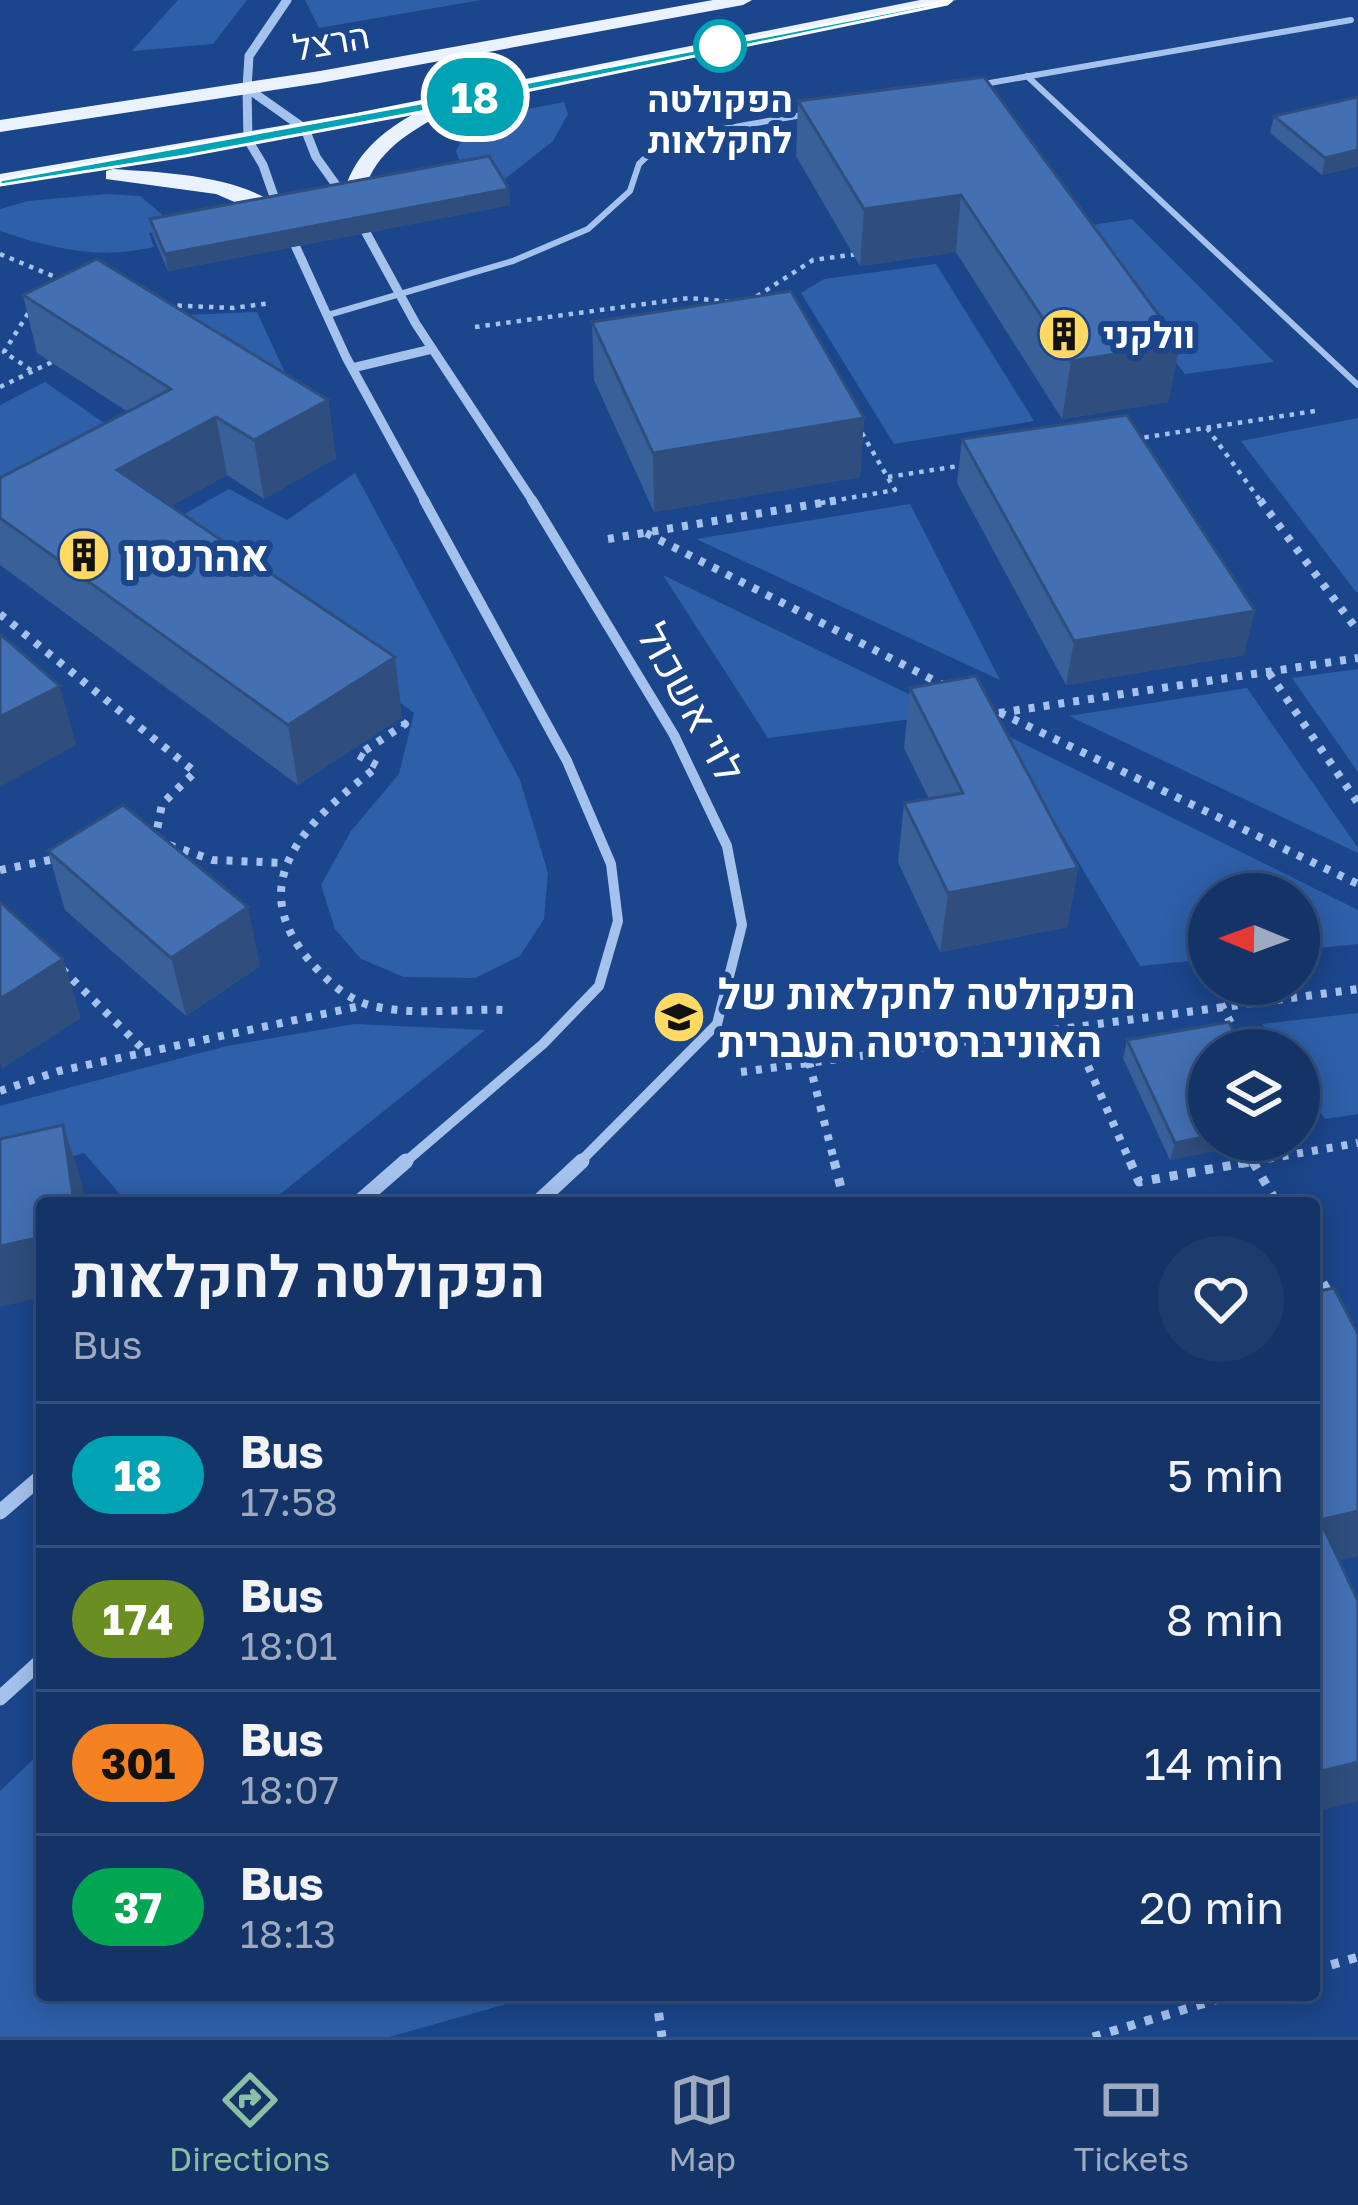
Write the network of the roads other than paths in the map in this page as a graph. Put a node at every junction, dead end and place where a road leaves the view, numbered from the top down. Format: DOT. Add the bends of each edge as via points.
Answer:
graph roads {
  1 [pos="287,0"];
  2 [pos="743,0"];
  3 [pos="947,0"];
  4 [pos="1352,20"];
  5 [pos="1027,76"];
  6 [pos="247,88"];
  7 [pos="960,88"];
  8 [pos="448,102"];
  9 [pos="826,111"];
  10 [pos="0,126"];
  11 [pos="305,129"];
  12 [pos="248,140"];
  13 [pos="35,175"];
  14 [pos="0,180"];
  15 [pos="356,216"];
  16 [pos="286,226"];
  17 [pos="399,295"];
  18 [pos="328,315"];
  19 [pos="432,349"];
  20 [pos="352,368"];
  21 [pos="1358,385"];
  22 [pos="368,1197"];
  23 [pos="543,1197"];
  24 [pos="36,1481"];
  25 [pos="0,1512"];
  26 [pos="36,1665"];
  27 [pos="0,1698"];
  1 -- 6 [label="street" via="249,56"];
  2 -- 6 [label="main road, הרצל"];
  3 -- 8 [label="main road, הרצל"];
  4 -- 5 [label="lane"];
  5 -- 7 [label="lane"];
  5 -- 21 [label="lane"];
  6 -- 10 [label="main road, הרצל"];
  6 -- 11 [label="street"];
  6 -- 12 [label="street"];
  8 -- 11 [label="main road, הרצל"];
  8 -- 15 [label="main road" via="369,155 358,170"];
  9 -- 17 [label="lane" via="665,139 639,164 629,191 588,229"];
  11 -- 12 [label="main road, הרצל"];
  11 -- 15 [label="street"];
  12 -- 13 [label="main road, הרצל"];
  12 -- 16 [label="street"];
  13 -- 14 [label="main road, הרצל"];
  13 -- 16 [label="main road" via="187,182 258,201"];
  15 -- 17 [label="street, לוי אשכול"];
  16 -- 18 [label="street"];
  17 -- 18 [label="lane"];
  17 -- 19 [label="street, לוי אשכול"];
  18 -- 20 [label="street"];
  19 -- 20 [label="street"];
  19 -- 23 [label="street, לוי אשכול" via="674,734 728,845 742,926 717,1024"];
  20 -- 22 [label="street" via="567,761 611,863 619,921 599,986"];
  24 -- 25 [label="street"];
  26 -- 27 [label="street"];
}
